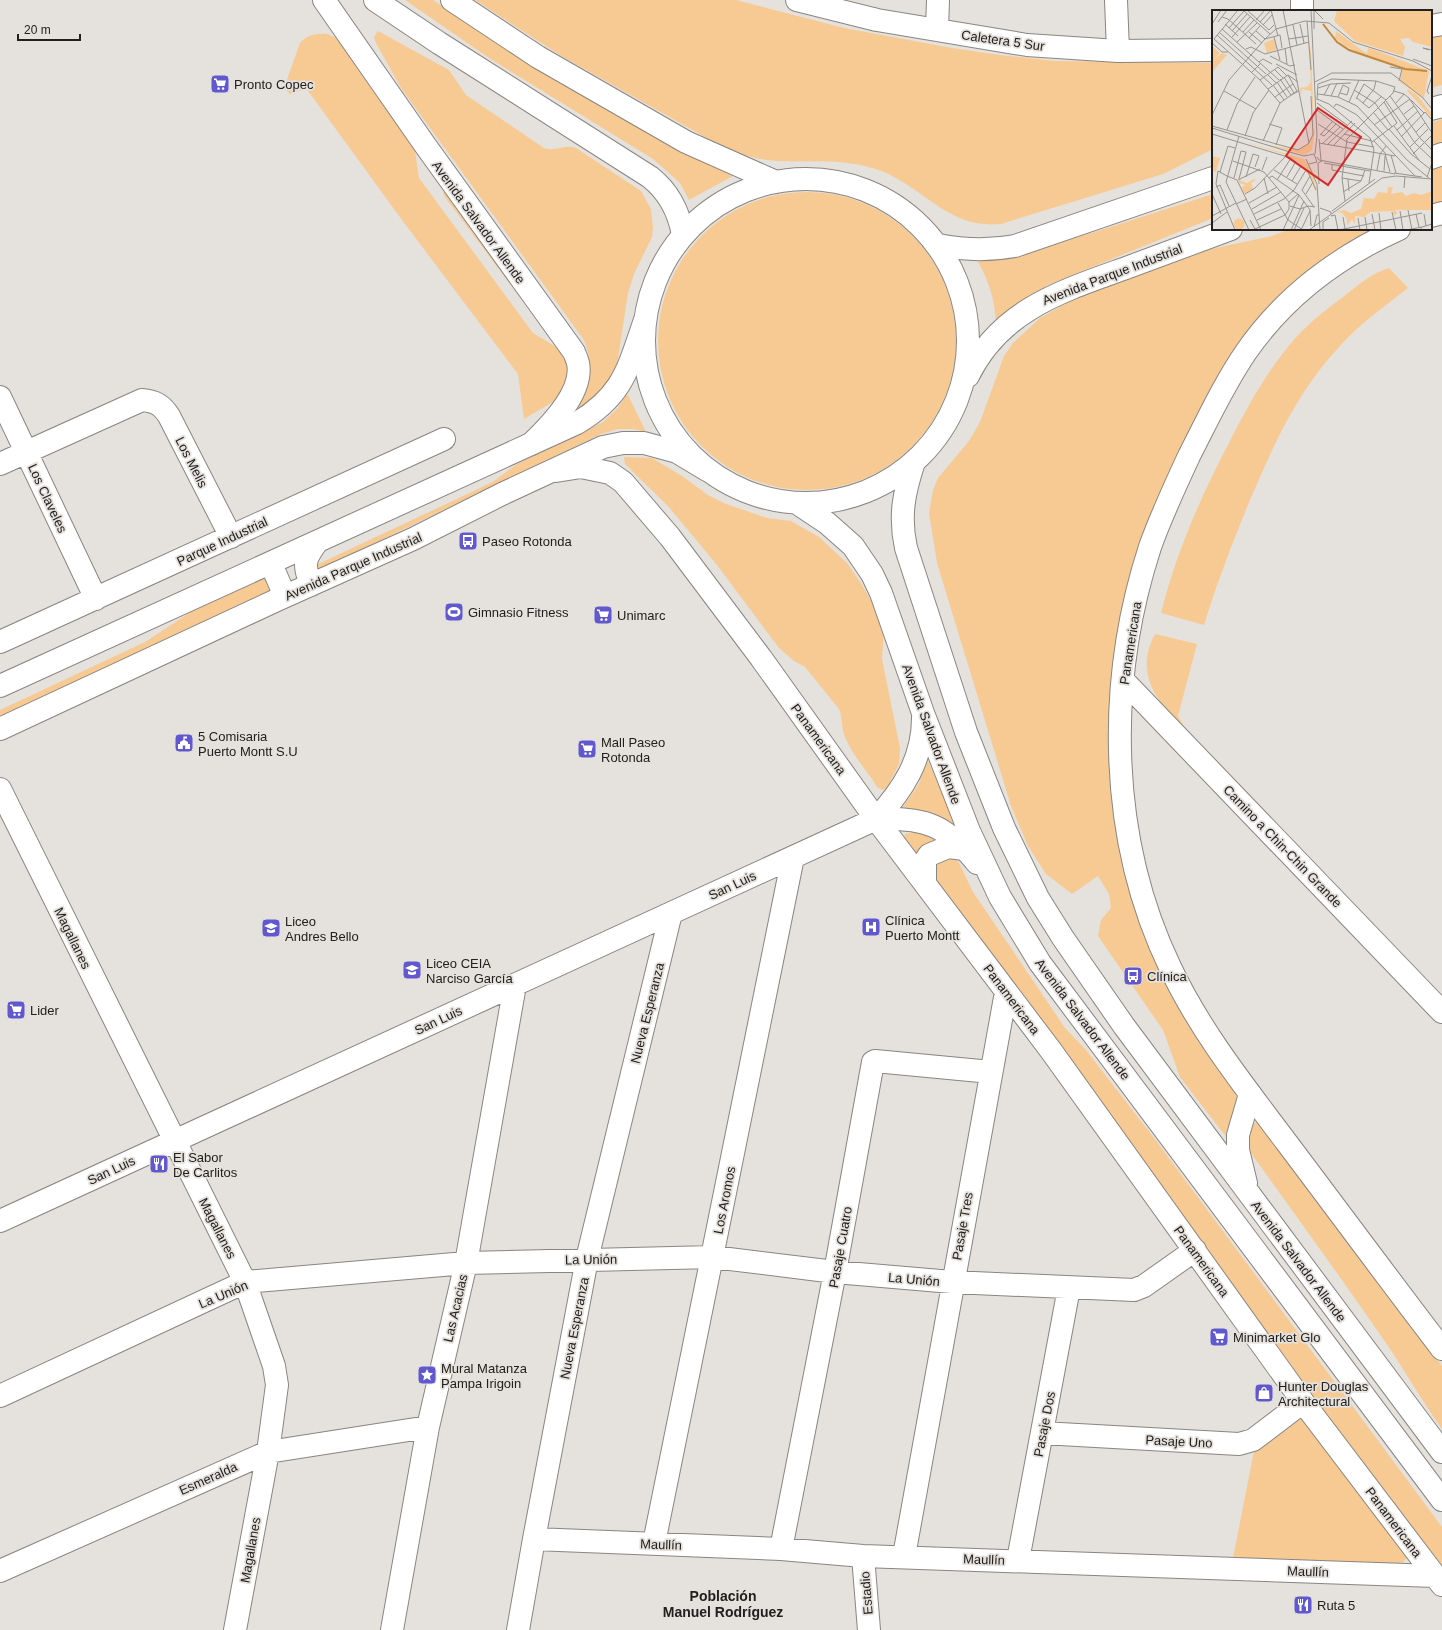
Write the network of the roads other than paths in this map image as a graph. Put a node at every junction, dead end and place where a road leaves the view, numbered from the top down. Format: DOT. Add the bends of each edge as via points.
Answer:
graph roads {
  1 [pos="324,0"];
  2 [pos="375,0"];
  3 [pos="452,0"];
  4 [pos="797,0"];
  5 [pos="938,0"];
  6 [pos="1116,0"];
  7 [pos="1442,24"];
  8 [pos="1432,26"];
  9 [pos="938,30"];
  10 [pos="1212,50"];
  11 [pos="1118,51"];
  12 [pos="1442,106"];
  13 [pos="1432,109"];
  14 [pos="1442,154"];
  15 [pos="1432,158"];
  16 [pos="1212,178"];
  17 [pos="776,182"];
  18 [pos="1442,213"];
  19 [pos="1432,216"];
  20 [pos="1228,230"];
  21 [pos="1397,230"];
  22 [pos="683,235"];
  23 [pos="938,245"];
  24 [pos="645,320"];
  25 [pos="960,392"];
  26 [pos="0,397"];
  27 [pos="444,439"];
  28 [pos="530,445"];
  29 [pos="26,452"];
  30 [pos="914,462"];
  31 [pos="0,464"];
  32 [pos="707,470"];
  33 [pos="547,473"];
  34 [pos="797,503"];
  35 [pos="231,537"];
  36 [pos="317,542"];
  37 [pos="271,564"];
  38 [pos="311,585"];
  39 [pos="286,596"];
  40 [pos="96,599"];
  41 [pos="0,642"];
  42 [pos="1123,680"];
  43 [pos="0,686"];
  44 [pos="923,713"];
  45 [pos="0,729"];
  46 [pos="0,789"];
  47 [pos="876,819"];
  48 [pos="965,849"];
  49 [pos="793,857"];
  50 [pos="925,883"];
  51 [pos="1000,897"];
  52 [pos="671,913"];
  53 [pos="515,985"];
  54 [pos="1006,992"];
  55 [pos="1442,1012"];
  56 [pos="991,1072"];
  57 [pos="1250,1094"];
  58 [pos="174,1141"];
  59 [pos="1249,1194"];
  60 [pos="0,1221"];
  61 [pos="1194,1250"];
  62 [pos="713,1257"];
  63 [pos="587,1259"];
  64 [pos="466,1263"];
  65 [pos="835,1272"];
  66 [pos="245,1282"];
  67 [pos="952,1282"];
  68 [pos="1069,1288"];
  69 [pos="1442,1350"];
  70 [pos="0,1396"];
  71 [pos="1303,1402"];
  72 [pos="428,1427"];
  73 [pos="1042,1433"];
  74 [pos="268,1452"];
  75 [pos="1442,1452"];
  76 [pos="1442,1500"];
  77 [pos="534,1539"];
  78 [pos="654,1543"];
  79 [pos="781,1549"];
  80 [pos="863,1556"];
  81 [pos="904,1556"];
  82 [pos="1018,1560"];
  83 [pos="0,1571"];
  84 [pos="1439,1581"];
  85 [pos="235,1630"];
  86 [pos="392,1630"];
  87 [pos="518,1630"];
  88 [pos="869,1630"];
  1 -- 28 [label="main road, Avenida Salvador Allende" via="574,352 578,363 574,388 561,411"];
  2 -- 22 [label="main road" via="433,40 650,177 664,190 673,204 680,218"];
  3 -- 17 [label="main road" via="538,56 686,142"];
  4 -- 9 [label="main road, Caletera 5 Sur" via="877,20"];
  5 -- 9 [label="main road"];
  6 -- 11 [label="main road"];
  7 -- 8 [label="main road"];
  9 -- 11 [label="main road, Caletera 5 Sur" via="1027,45"];
  10 -- 11 [label="main road, Caletera 5 Sur"];
  12 -- 13 [label="main road"];
  14 -- 15 [label="main road"];
  16 -- 23 [label="main road" via="1015,246 984,250"];
  17 -- 22 [label="main road" via="741,192 710,210"];
  17 -- 23 [label="main road" via="806,178 837,181 866,190 893,204 917,222"];
  18 -- 19 [label="main road"];
  20 -- 25 [label="main road, Avenida Parque Industrial" via="1067,289 1030,307 999,333 984,351"];
  21 -- 42 [label="main road, Panamericana" via="1363,246 1311,283 1262,331 1236,368 1178,480 1151,545 1129,633"];
  22 -- 24 [label="main road" via="665,261 652,289"];
  23 -- 25 [label="main road" via="956,279 967,316 969,341"];
  24 -- 28 [label="main road" via="624,377 605,403 596,412 577,423"];
  24 -- 32 [label="main road" via="643,362 654,403 681,447"];
  25 -- 30 [label="main road" via="945,423"];
  26 -- 29 [label="main road, Los Claveles"];
  27 -- 35 [label="main road, Parque Industrial"];
  28 -- 36 [label="main road"];
  29 -- 31 [label="main road"];
  29 -- 35 [label="main road, Los Melis" via="142,400 158,404 165,410"];
  29 -- 40 [label="main road, Los Claveles"];
  30 -- 34 [label="main road" via="888,481 860,494 829,501"];
  30 -- 59 [label="main road, Avenida Salvador Allende" via="902,518 906,548 966,732 1004,828 1038,898 1063,938 1128,1032"];
  32 -- 33 [label="main road, Avenida Parque Industrial" via="677,452 661,446 623,443 603,447"];
  32 -- 34 [label="main road" via="735,487 753,494"];
  33 -- 38 [label="main road, Avenida Parque Industrial" via="452,521"];
  33 -- 47 [label="main road, Panamericana" via="581,467 610,473 623,482 670,537 718,600"];
  34 -- 44 [label="main road, Avenida Salvador Allende" via="842,534 862,557 881,593"];
  35 -- 40 [label="main road, Parque Industrial"];
  36 -- 37 [label="main road"];
  36 -- 38 [label="main road" via="307,555 305,564"];
  37 -- 39 [label="main road"];
  37 -- 43 [label="main road"];
  38 -- 39 [label="main road, Avenida Parque Industrial"];
  39 -- 45 [label="main road, Avenida Parque Industrial"];
  40 -- 41 [label="main road, Parque Industrial"];
  42 -- 55 [label="main road, Camino a Chin-Chin Grande"];
  42 -- 57 [label="main road, Panamericana" via="1120,734 1123,793 1141,892 1162,950 1190,1006"];
  44 -- 47 [label="main road" via="921,742 912,770 888,807"];
  44 -- 51 [label="main road, Avenida Salvador Allende" via="969,831"];
  46 -- 58 [label="main road, Magallanes"];
  47 -- 48 [label="main road" via="906,819 930,823 952,836"];
  47 -- 49 [label="main road, San Luis"];
  47 -- 50 [label="main road, Panamericana"];
  48 -- 50 [label="main road" via="948,847 929,855 925,861"];
  48 -- 51 [label="main road"];
  49 -- 52 [label="main road, San Luis"];
  49 -- 62 [label="main road, Los Aromos"];
  50 -- 54 [label="main road, Panamericana"];
  51 -- 76 [label="main road, Avenida Salvador Allende" via="1049,974"];
  52 -- 53 [label="main road, San Luis"];
  52 -- 63 [label="main road, Nueva Esperanza"];
  53 -- 58 [label="main road, San Luis"];
  53 -- 64 [label="main road, Las Acacias"];
  54 -- 56 [label="main road, Pasaje Tres"];
  54 -- 61 [label="main road, Panamericana"];
  56 -- 65 [label="main road, Pasaje Cuatro" via="873,1062"];
  56 -- 67 [label="main road, Pasaje Tres"];
  57 -- 59 [label="main road" via="1238,1135 1238,1150"];
  57 -- 69 [label="main road, Panamericana"];
  58 -- 60 [label="main road, San Luis"];
  58 -- 66 [label="main road, Magallanes"];
  59 -- 75 [label="main road, Avenida Salvador Allende"];
  61 -- 68 [label="main road, La Unión" via="1144,1286 1134,1290"];
  61 -- 71 [label="main road, Panamericana"];
  62 -- 63 [label="main road, La Unión"];
  62 -- 65 [label="main road, La Unión"];
  62 -- 78 [label="main road, Los Aromos"];
  63 -- 64 [label="main road, La Unión"];
  63 -- 77 [label="main road, Nueva Esperanza"];
  64 -- 66 [label="main road, La Unión"];
  64 -- 72 [label="main road, Las Acacias"];
  65 -- 67 [label="main road, La Unión"];
  65 -- 79 [label="main road, Pasaje Cuatro"];
  66 -- 70 [label="main road, La Unión"];
  66 -- 74 [label="main road, Magallanes" via="274,1366 277,1386"];
  67 -- 68 [label="main road, La Unión"];
  67 -- 81 [label="main road, Pasaje Tres"];
  68 -- 73 [label="main road, Pasaje Dos"];
  71 -- 73 [label="main road, Pasaje Uno" via="1253,1440 1239,1444"];
  71 -- 84 [label="main road, Panamericana"];
  72 -- 74 [label="main road, Esmeralda"];
  72 -- 86 [label="main road, Las Acacias"];
  73 -- 82 [label="main road, Pasaje Dos"];
  74 -- 83 [label="main road, Esmeralda"];
  74 -- 85 [label="main road, Magallanes"];
  77 -- 78 [label="main road, Maullín"];
  77 -- 87 [label="main road, Nueva Esperanza"];
  78 -- 79 [label="main road, Maullín"];
  79 -- 80 [label="main road, Maullín"];
  80 -- 81 [label="main road, Maullín"];
  80 -- 88 [label="main road, Estadio"];
  81 -- 82 [label="main road, Maullín"];
  82 -- 84 [label="main road, Maullín"];
}
